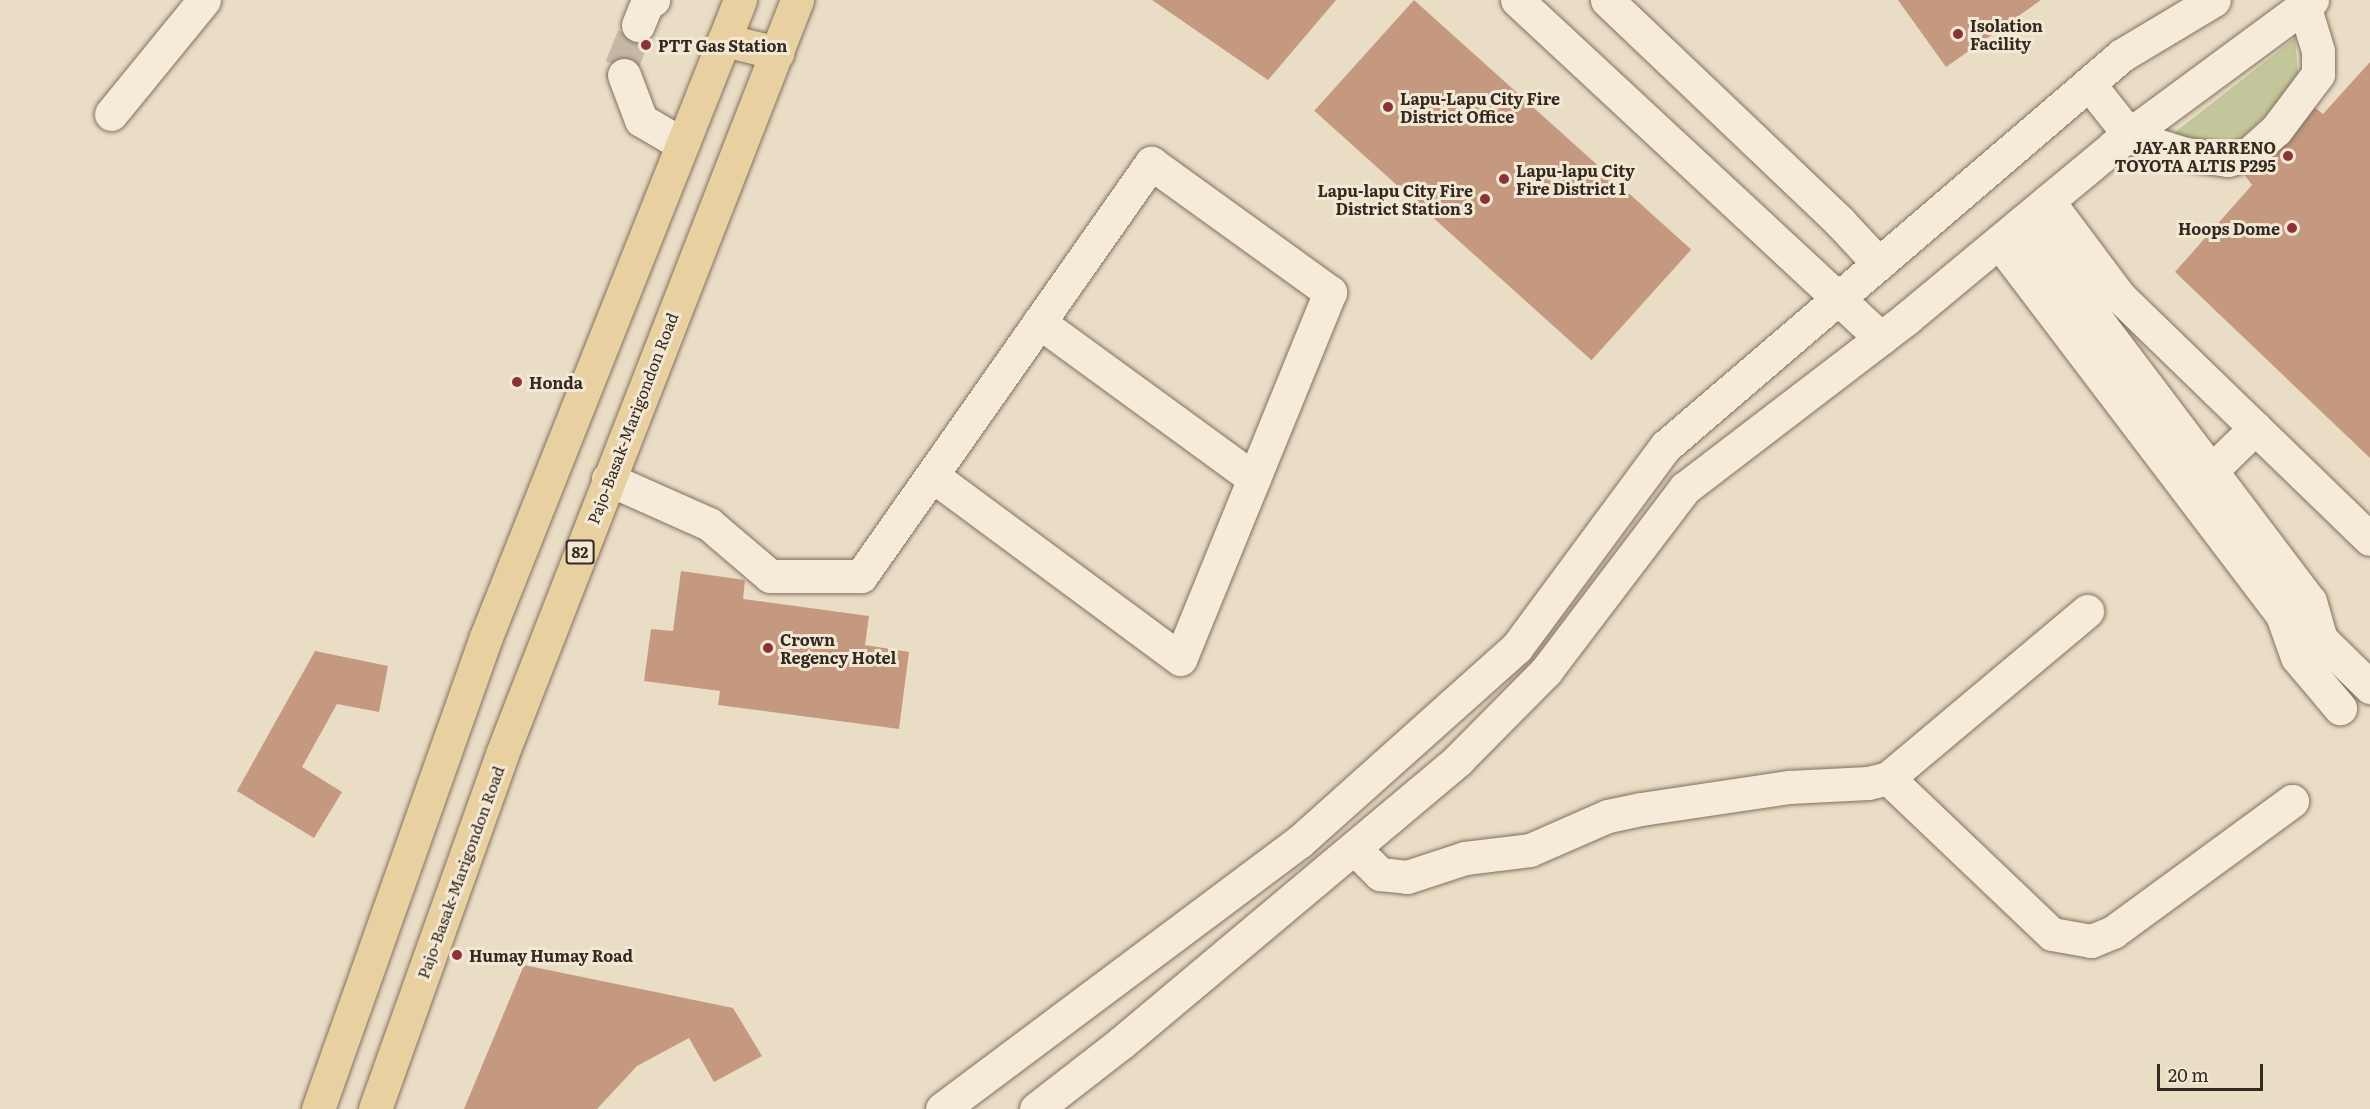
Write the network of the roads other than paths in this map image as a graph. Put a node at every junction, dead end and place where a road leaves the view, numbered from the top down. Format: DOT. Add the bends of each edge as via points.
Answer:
graph roads {
  1 [pos="204,0"];
  2 [pos="740,0"];
  3 [pos="797,0"];
  4 [pos="1516,0"];
  5 [pos="1607,0"];
  6 [pos="2214,0"];
  7 [pos="2308,2"];
  8 [pos="724,40"];
  9 [pos="777,53"];
  10 [pos="624,75"];
  11 [pos="2088,84"];
  12 [pos="111,114"];
  13 [pos="2131,137"];
  14 [pos="682,144"];
  15 [pos="2048,201"];
  16 [pos="2011,232"];
  17 [pos="1879,264"];
  18 [pos="1838,299"];
  19 [pos="1039,322"];
  20 [pos="1881,338"];
  21 [pos="2255,428"];
  22 [pos="2211,471"];
  23 [pos="933,476"];
  24 [pos="608,479"];
  25 [pos="1254,479"];
  26 [pos="2370,539"];
  27 [pos="2086,611"];
  28 [pos="2370,687"];
  29 [pos="2340,708"];
  30 [pos="1888,777"];
  31 [pos="2292,801"];
  32 [pos="1354,848"];
  33 [pos="957,1105"];
  34 [pos="318,1109"];
  35 [pos="375,1109"];
  36 [pos="1036,1109"];
  1 -- 12 [label="street"];
  2 -- 8 [label="main road"];
  3 -- 9 [label="main road, Pajo-Basak-Marigondon Road / 82"];
  4 -- 18 [label="street"];
  5 -- 17 [label="street"];
  6 -- 11 [label="street" via="2122,55"];
  7 -- 13 [label="street"];
  7 -- 13 [label="street" via="2318,51 2318,74 2276,130 2249,154 2228,160 2186,154"];
  8 -- 9 [label="main road"];
  8 -- 14 [label="main road"];
  9 -- 24 [label="main road, Pajo-Basak-Marigondon Road / 82"];
  10 -- 14 [label="street" via="641,120"];
  11 -- 13 [label="street"];
  11 -- 17 [label="street"];
  13 -- 15 [label="street" via="2114,146"];
  14 -- 34 [label="main road" via="486,637"];
  15 -- 16 [label="street"];
  15 -- 21 [label="street" via="2119,296"];
  16 -- 20 [label="street"];
  16 -- 22 [label="street"];
  16 -- 29 [label="street" via="2282,615 2297,657"];
  17 -- 18 [label="street"];
  18 -- 20 [label="street"];
  18 -- 33 [label="street" via="1666,446 1517,647 1299,842"];
  19 -- 23 [label="street"];
  19 -- 25 [label="street"];
  19 -- 25 [label="street" via="1151,163 1330,292"];
  20 -- 32 [label="street" via="1685,488 1546,671 1460,759"];
  21 -- 22 [label="street"];
  21 -- 26 [label="street"];
  22 -- 28 [label="street" via="2310,601 2321,639"];
  23 -- 24 [label="street" via="861,576 770,576 709,524"];
  23 -- 25 [label="street" via="1180,659"];
  24 -- 35 [label="main road, Pajo-Basak-Marigondon Road / 82" via="502,754"];
  27 -- 30 [label="street"];
  30 -- 31 [label="street" via="2052,934 2091,941 2113,932"];
  30 -- 32 [label="street" via="1868,783 1789,786 1641,809 1608,816 1530,850 1465,858 1407,877 1380,873"];
  32 -- 36 [label="street"];
}
